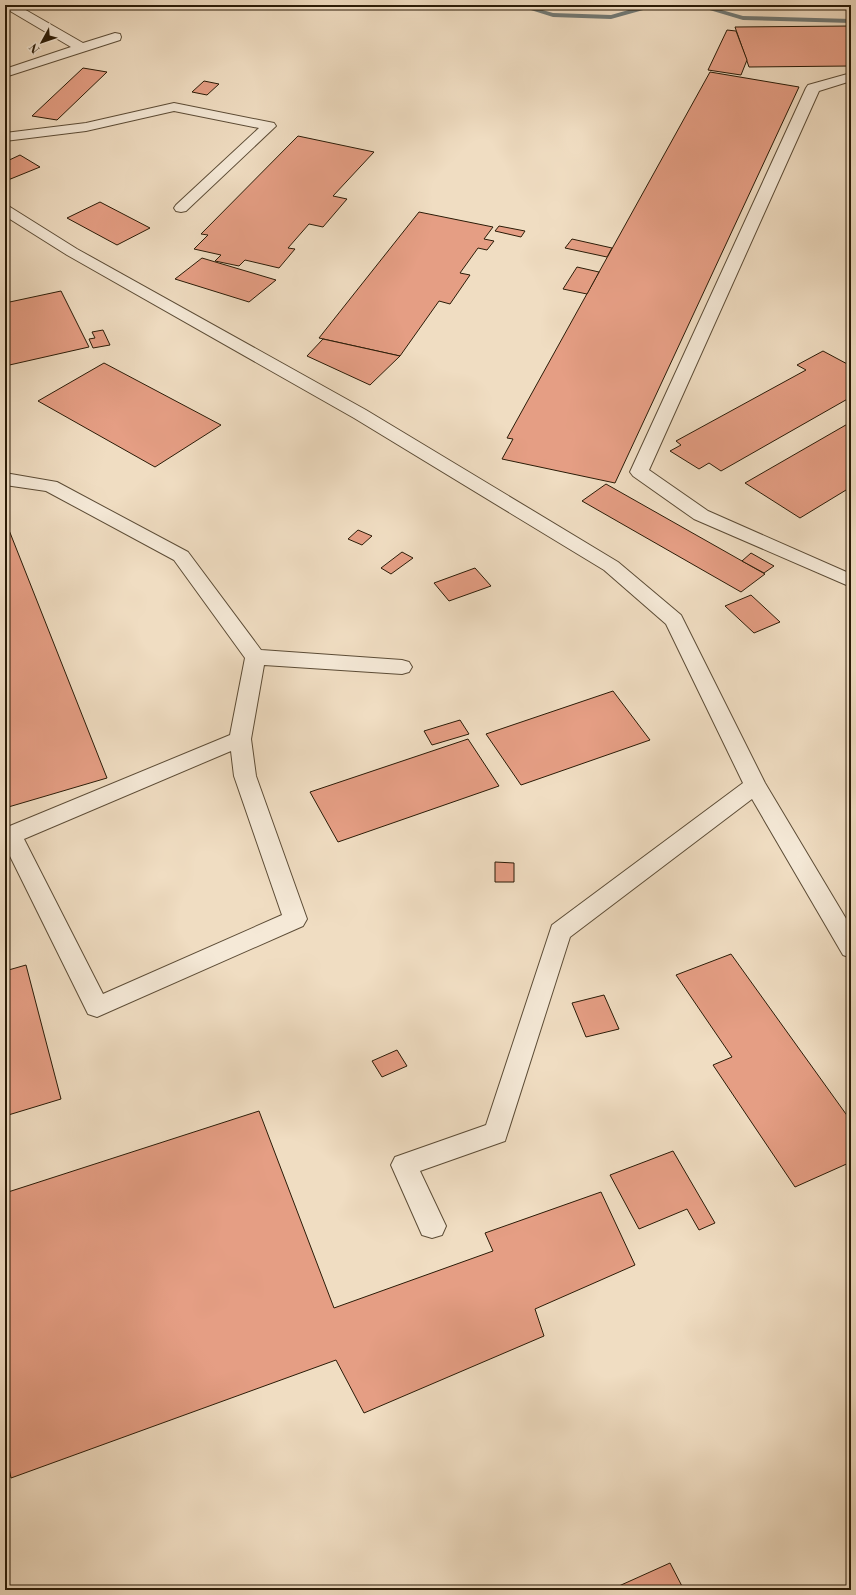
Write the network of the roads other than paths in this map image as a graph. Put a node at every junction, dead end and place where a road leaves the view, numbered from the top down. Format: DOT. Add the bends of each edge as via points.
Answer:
graph roads {
  1 [pos="8,5"];
  2 [pos="116,37"];
  3 [pos="82,48"];
  4 [pos="5,73"];
  5 [pos="851,77"];
  6 [pos="5,137"];
  7 [pos="181,208"];
  8 [pos="5,210"];
  9 [pos="5,479"];
  10 [pos="851,580"];
  11 [pos="255,657"];
  12 [pos="402,667"];
  13 [pos="240,739"];
  14 [pos="755,784"];
  15 [pos="851,948"];
  16 [pos="432,1226"];
  1 -- 3 [label="lane"];
  2 -- 3 [label="lane"];
  3 -- 4 [label="lane"];
  5 -- 10 [label="lane" via="813,88 639,472 701,515"];
  6 -- 7 [label="lane" via="86,127 174,107 269,126"];
  8 -- 14 [label="lane" via="72,252 360,414 611,566 674,620"];
  9 -- 11 [label="lane" via="51,486 181,556"];
  11 -- 12 [label="lane"];
  11 -- 13 [label="lane"];
  13 -- 13 [label="lane" via="245,776 295,919 98,1007 11,835"];
  14 -- 15 [label="lane"];
  14 -- 16 [label="lane" via="560,932 496,1133 404,1165"];
}
